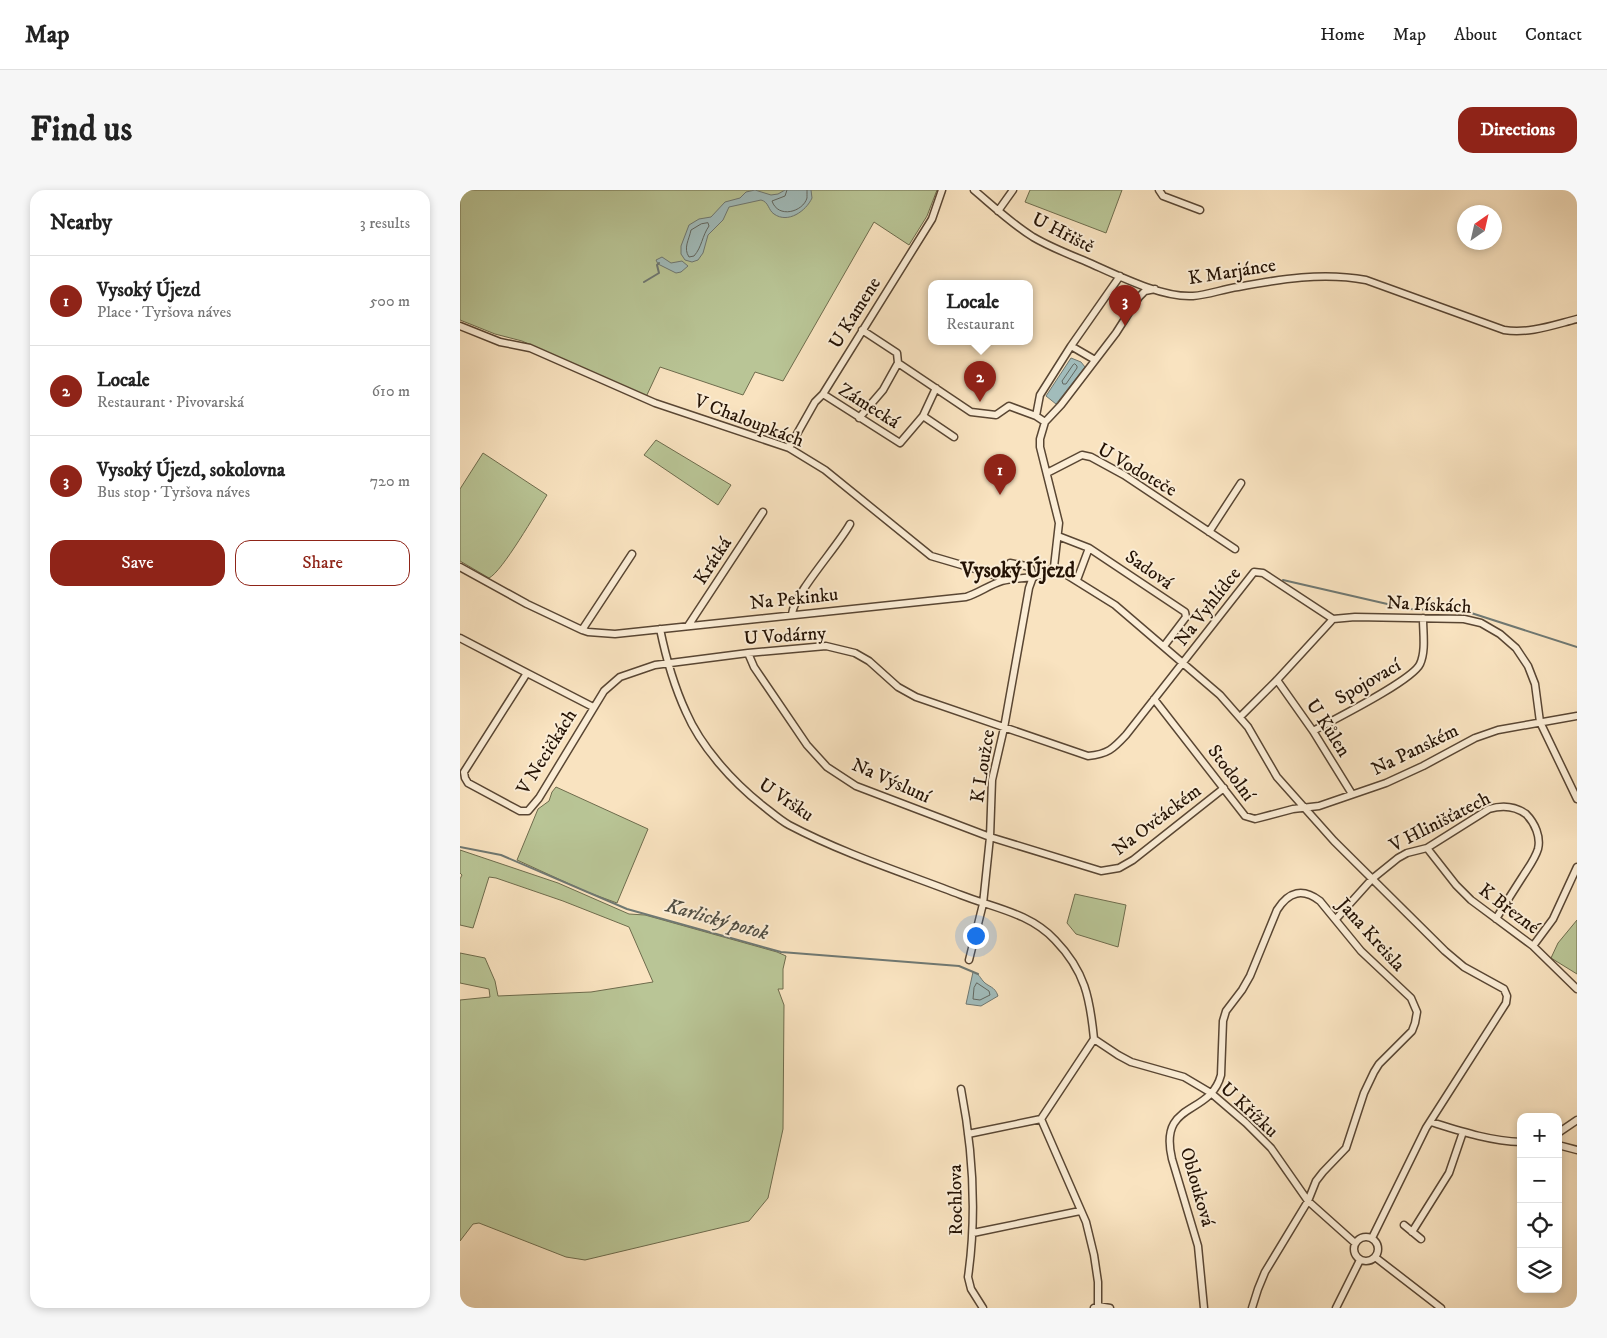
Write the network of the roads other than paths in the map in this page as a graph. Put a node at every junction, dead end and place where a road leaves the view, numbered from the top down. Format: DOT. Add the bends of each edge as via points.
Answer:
graph roads {
  1 [pos="942,190"];
  2 [pos="974,190"];
  3 [pos="1013,190"];
  4 [pos="1158,190"];
  5 [pos="1200,210"];
  6 [pos="998,211"];
  7 [pos="1120,276"];
  8 [pos="1155,290"];
  9 [pos="1577,320"];
  10 [pos="460,326"];
  11 [pos="862,330"];
  12 [pos="1071,346"];
  13 [pos="1096,360"];
  14 [pos="898,363"];
  15 [pos="936,388"];
  16 [pos="823,394"];
  17 [pos="923,416"];
  18 [pos="1036,416"];
  19 [pos="859,418"];
  20 [pos="1045,422"];
  21 [pos="954,437"];
  22 [pos="789,448"];
  23 [pos="1047,473"];
  24 [pos="1241,483"];
  25 [pos="763,512"];
  26 [pos="850,524"];
  27 [pos="1209,532"];
  28 [pos="1058,536"];
  29 [pos="1090,548"];
  30 [pos="1235,549"];
  31 [pos="632,554"];
  32 [pos="1054,566"];
  33 [pos="460,567"];
  34 [pos="1033,577"];
  35 [pos="1006,580"];
  36 [pos="1077,580"];
  37 [pos="792,614"];
  38 [pos="1424,618"];
  39 [pos="1333,619"];
  40 [pos="688,626"];
  41 [pos="582,630"];
  42 [pos="660,630"];
  43 [pos="460,638"];
  44 [pos="1164,646"];
  45 [pos="748,653"];
  46 [pos="1183,662"];
  47 [pos="667,664"];
  48 [pos="526,673"];
  49 [pos="1277,680"];
  50 [pos="1154,699"];
  51 [pos="593,707"];
  52 [pos="1577,716"];
  53 [pos="1240,717"];
  54 [pos="1540,722"];
  55 [pos="1004,728"];
  56 [pos="1313,731"];
  57 [pos="1224,788"];
  58 [pos="1352,794"];
  59 [pos="1577,799"];
  60 [pos="1305,807"];
  61 [pos="990,837"];
  62 [pos="1427,848"];
  63 [pos="1577,867"];
  64 [pos="1372,880"];
  65 [pos="983,904"];
  66 [pos="1336,919"];
  67 [pos="1496,919"];
  68 [pos="1533,946"];
  69 [pos="969,960"];
  70 [pos="1577,989"];
  71 [pos="1094,1039"];
  72 [pos="961,1088"];
  73 [pos="1211,1093"];
  74 [pos="1041,1119"];
  75 [pos="1577,1120"];
  76 [pos="1431,1122"];
  77 [pos="1562,1130"];
  78 [pos="1463,1132"];
  79 [pos="968,1134"];
  80 [pos="1517,1142"];
  81 [pos="1562,1146"];
  82 [pos="1577,1150"];
  83 [pos="1308,1201"];
  84 [pos="1080,1211"];
  85 [pos="1404,1226"];
  86 [pos="1412,1232"];
  87 [pos="973,1233"];
  88 [pos="1372,1238"];
  89 [pos="1420,1239"];
  90 [pos="1355,1243"];
  91 [pos="1375,1257"];
  92 [pos="1360,1260"];
  93 [pos="1096,1307"];
  94 [pos="983,1308"];
  95 [pos="1110,1308"];
  96 [pos="1204,1308"];
  97 [pos="1252,1308"];
  98 [pos="1336,1308"];
  99 [pos="1441,1308"];
  1 -- 11 [label="street, U Kamene" via="932,219"];
  2 -- 6 [label="street, U Hřiště"];
  3 -- 6 [label="street"];
  4 -- 5 [label="street" via="1163,196"];
  6 -- 7 [label="street, U Hřiště" via="1040,241"];
  7 -- 8 [label="street, U Hřiště"];
  7 -- 12 [label="street"];
  8 -- 9 [label="street, K Marjánce" via="1196,296 1283,278 1355,278 1504,330 1515,332"];
  8 -- 13 [label="street" via="1145,291 1138,297"];
  10 -- 22 [label="street, V Chaloupkách" via="500,342 530,348 655,403"];
  11 -- 14 [label="street" via="897,353"];
  11 -- 16 [label="street, U Kamene"];
  12 -- 13 [label="street"];
  12 -- 18 [label="street" via="1040,396"];
  13 -- 20 [label="street"];
  14 -- 15 [label="street"];
  14 -- 19 [label="street" via="883,390"];
  15 -- 17 [label="street"];
  15 -- 18 [label="street" via="971,412 996,415 1009,406"];
  16 -- 19 [label="street, Zámecká"];
  16 -- 22 [label="street, U Kamene" via="814,402"];
  17 -- 19 [label="street, Zámecká" via="900,443"];
  17 -- 21 [label="street"];
  18 -- 20 [label="street"];
  20 -- 23 [label="street" via="1040,446"];
  22 -- 35 [label="street, V Chaloupkách" via="825,470 931,556"];
  23 -- 27 [label="street, U Vodoteče" via="1082,455 1091,457 1124,475"];
  23 -- 28 [label="street" via="1058,515"];
  24 -- 27 [label="street"];
  25 -- 40 [label="street, Krátká"];
  26 -- 37 [label="street" via="804,589"];
  27 -- 30 [label="street, U Vodoteče"];
  28 -- 29 [label="street, Sadová"];
  28 -- 32 [label="street"];
  29 -- 36 [label="street"];
  29 -- 44 [label="street, Sadová" via="1185,612 1186,616"];
  31 -- 41 [label="street"];
  32 -- 34 [label="street"];
  32 -- 36 [label="street"];
  33 -- 41 [label="street, Na Pekinku"];
  34 -- 35 [label="street"];
  34 -- 35 [label="street" via="1031,569 1010,563"];
  34 -- 55 [label="street, K Loužce"];
  35 -- 37 [label="street, Na Pekinku" via="966,597"];
  36 -- 44 [label="street" via="1115,605"];
  37 -- 40 [label="street, Na Pekinku"];
  38 -- 39 [label="street, Na Pískách"];
  38 -- 54 [label="street, Na Pískách" via="1472,621 1492,628 1508,640 1532,675"];
  38 -- 56 [label="street, Spojovací" via="1423,656 1415,672"];
  39 -- 46 [label="street, Na Vyhlídce" via="1256,571 1250,574"];
  39 -- 49 [label="street"];
  40 -- 42 [label="street, Na Pekinku"];
  41 -- 42 [label="street, Na Pekinku" via="615,634"];
  42 -- 47 [label="street, U Vršku"];
  43 -- 48 [label="street, V Necičkách"];
  44 -- 46 [label="street"];
  45 -- 47 [label="street, U Vodárny"];
  45 -- 55 [label="street, U Vodárny" via="826,646 839,648 869,661 916,697"];
  45 -- 61 [label="street, Na Výsluní" via="754,667 807,745 827,767 856,786"];
  46 -- 50 [label="street, U Vodárny"];
  46 -- 53 [label="street"];
  47 -- 51 [label="street, U Vodárny" via="620,677 604,691"];
  47 -- 65 [label="street, U Vršku" via="686,714 705,744 730,776 752,797 788,824 830,844"];
  48 -- 51 [label="street, V Necičkách"];
  48 -- 51 [label="street, V Necičkách" via="464,772 472,786 520,811 528,810 539,798"];
  49 -- 53 [label="street"];
  49 -- 56 [label="street, U Kůlen"];
  50 -- 55 [label="street, U Vodárny" via="1112,750 1101,755 1088,756"];
  50 -- 57 [label="street, Stodolní"];
  52 -- 54 [label="street, Na Panském"];
  53 -- 60 [label="street" via="1277,777"];
  54 -- 58 [label="street, Na Panském" via="1474,738 1386,783"];
  54 -- 59 [label="street, Na Pískách"];
  55 -- 61 [label="street, K Loužce" via="992,780"];
  56 -- 58 [label="street, U Kůlen"];
  57 -- 60 [label="street, Stodolní" via="1249,818"];
  57 -- 61 [label="street, Na Ovčáckém" via="1119,868 1101,871"];
  58 -- 60 [label="street, Na Panském" via="1320,806"];
  60 -- 64 [label="street"];
  61 -- 65 [label="street, K Loužce"];
  62 -- 64 [label="street, V Hlinišťatech" via="1407,853"];
  62 -- 67 [label="street, K Březné" via="1462,892"];
  62 -- 67 [label="street, V Hlinišťatech" via="1489,809 1509,806 1525,814 1536,828 1538,849"];
  63 -- 68 [label="street" via="1553,918"];
  64 -- 66 [label="street, V Hlinišťatech"];
  64 -- 76 [label="street" via="1444,951 1464,967 1499,985 1506,996 1506,1003"];
  65 -- 69 [label="street, K Loužce"];
  65 -- 71 [label="street, U Vršku" via="1041,927 1066,952 1080,974 1090,1000"];
  66 -- 73 [label="street, Jana Kreisla" via="1320,902 1305,893 1294,894 1283,901 1250,976 1222,1021 1220,1075"];
  66 -- 83 [label="street, Jana Kreisla" via="1360,951 1411,998 1417,1012 1412,1032 1374,1072 1346,1148 1323,1172"];
  67 -- 68 [label="street, K Březné"];
  68 -- 70 [label="street, K Březné"];
  71 -- 73 [label="street, U Křížku" via="1118,1056 1184,1077"];
  71 -- 74 [label="street"];
  72 -- 79 [label="street, Rochlova"];
  73 -- 83 [label="street, U Křížku" via="1271,1148"];
  73 -- 96 [label="street, Oblouková" via="1179,1116 1168,1135 1198,1246"];
  74 -- 79 [label="street"];
  74 -- 84 [label="street"];
  75 -- 77 [label="street"];
  76 -- 78 [label="street"];
  76 -- 88 [label="street"];
  78 -- 80 [label="street"];
  78 -- 86 [label="street" via="1449,1173"];
  79 -- 87 [label="street, Rochlova"];
  81 -- 82 [label="street"];
  83 -- 90 [label="street, U Křížku"];
  83 -- 97 [label="street" via="1265,1272"];
  84 -- 87 [label="street"];
  84 -- 93 [label="street" via="1094,1255 1098,1282"];
  85 -- 86 [label="street"];
  86 -- 89 [label="street"];
  87 -- 94 [label="street, Rochlova" via="968,1278"];
  88 -- 90 [label="street" via="1362,1237"];
  88 -- 91 [label="street" via="1378,1247"];
  90 -- 92 [label="street" via="1353,1251"];
  91 -- 92 [label="street" via="1368,1262"];
  91 -- 99 [label="street"];
  92 -- 98 [label="street"];
  93 -- 95 [label="street"];
}
